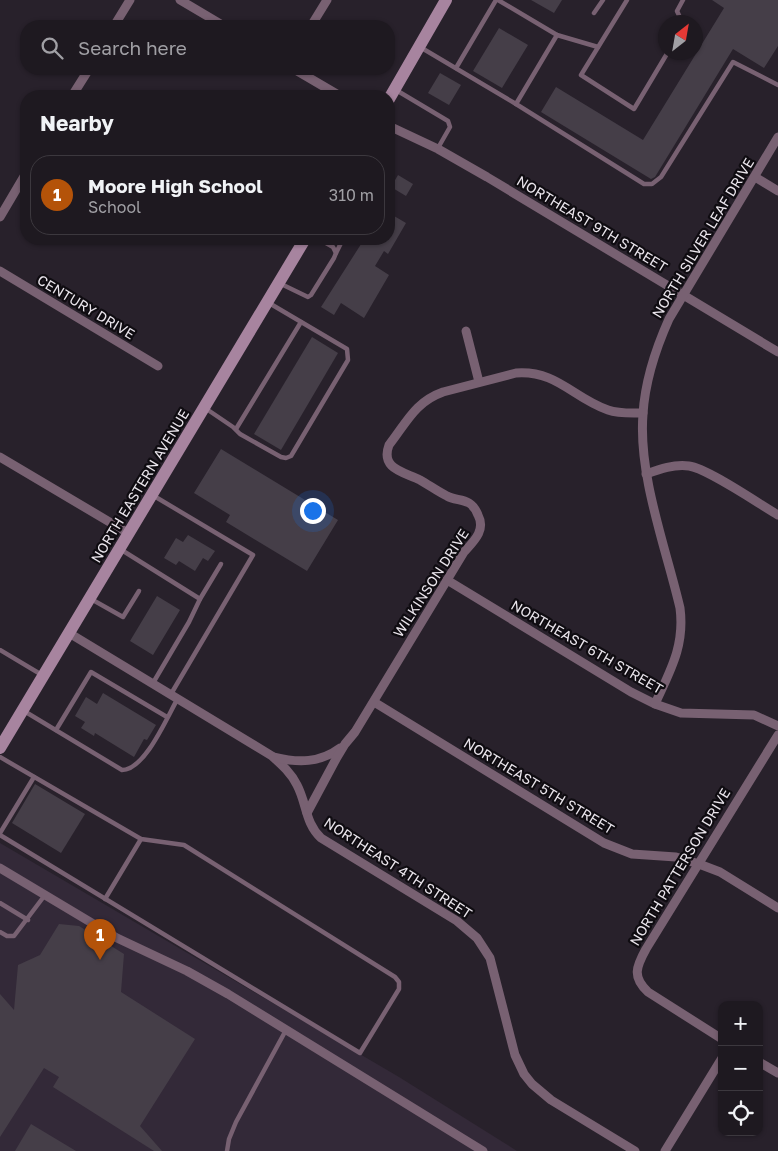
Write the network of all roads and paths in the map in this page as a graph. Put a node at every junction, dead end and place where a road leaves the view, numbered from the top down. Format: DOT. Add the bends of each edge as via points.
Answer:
graph roads {
  1 [pos="130,0"];
  2 [pos="180,0"];
  3 [pos="327,0"];
  4 [pos="446,0"];
  5 [pos="497,0"];
  6 [pos="602,0"];
  7 [pos="627,0"];
  8 [pos="683,0"];
  9 [pos="594,13"];
  10 [pos="679,15"];
  11 [pos="118,20"];
  12 [pos="214,20"];
  13 [pos="315,20"];
  14 [pos="557,36"];
  15 [pos="419,47"];
  16 [pos="598,47"];
  17 [pos="663,60"];
  18 [pos="456,68"];
  19 [pos="85,75"];
  20 [pos="304,75"];
  21 [pos="778,85"];
  22 [pos="76,90"];
  23 [pos="330,90"];
  24 [pos="394,90"];
  25 [pos="395,95"];
  26 [pos="516,104"];
  27 [pos="395,129"];
  28 [pos="778,137"];
  29 [pos="438,149"];
  30 [pos="755,177"];
  31 [pos="20,183"];
  32 [pos="778,191"];
  33 [pos="0,217"];
  34 [pos="301,245"];
  35 [pos="330,245"];
  36 [pos="340,245"];
  37 [pos="336,253"];
  38 [pos="0,271"];
  39 [pos="279,283"];
  40 [pos="683,295"];
  41 [pos="268,301"];
  42 [pos="301,322"];
  43 [pos="466,331"];
  44 [pos="778,352"];
  45 [pos="158,366"];
  46 [pos="479,382"];
  47 [pos="204,407"];
  48 [pos="642,413"];
  49 [pos="236,429"];
  50 [pos="0,457"];
  51 [pos="646,474"];
  52 [pos="152,494"];
  53 [pos="778,515"];
  54 [pos="128,533"];
  55 [pos="119,548"];
  56 [pos="221,564"];
  57 [pos="447,580"];
  58 [pos="139,591"];
  59 [pos="90,598"];
  60 [pos="200,599"];
  61 [pos="70,633"];
  62 [pos="0,650"];
  63 [pos="43,676"];
  64 [pos="152,683"];
  65 [pos="174,696"];
  66 [pos="374,702"];
  67 [pos="655,704"];
  68 [pos="23,710"];
  69 [pos="167,717"];
  70 [pos="778,726"];
  71 [pos="56,730"];
  72 [pos="778,734"];
  73 [pos="345,744"];
  74 [pos="0,748"];
  75 [pos="272,756"];
  76 [pos="0,757"];
  77 [pos="34,777"];
  78 [pos="307,813"];
  79 [pos="0,834"];
  80 [pos="141,839"];
  81 [pos="699,864"];
  82 [pos="0,868"];
  83 [pos="46,896"];
  84 [pos="105,899"];
  85 [pos="0,903"];
  86 [pos="778,908"];
  87 [pos="28,920"];
  88 [pos="0,932"];
  89 [pos="286,1030"];
  90 [pos="718,1037"];
  91 [pos="763,1064"];
  92 [pos="718,1065"];
  93 [pos="778,1073"];
  94 [pos="227,1151"];
  95 [pos="482,1151"];
  96 [pos="635,1151"];
  97 [pos="665,1151"];
  1 -- 11 [label="street"];
  2 -- 12 [label="street"];
  3 -- 13 [label="street"];
  4 -- 15 [label="main road"];
  5 -- 14 [label="lane"];
  5 -- 18 [label="lane"];
  6 -- 9 [label="lane"];
  7 -- 16 [label="lane"];
  8 -- 10 [label="lane" via="677,11"];
  14 -- 16 [label="lane"];
  14 -- 26 [label="lane"];
  15 -- 18 [label="lane"];
  15 -- 24 [label="main road"];
  16 -- 17 [label="lane" via="581,75 634,108"];
  18 -- 26 [label="lane"];
  19 -- 22 [label="street"];
  20 -- 23 [label="street"];
  21 -- 26 [label="lane" via="734,62 661,177 652,184 644,184"];
  25 -- 29 [label="lane" via="448,121 450,127"];
  27 -- 29 [label="street, NORTHEAST 9TH STREET"];
  28 -- 30 [label="street, NORTH SILVER LEAF DRIVE"];
  29 -- 40 [label="street, NORTHEAST 9TH STREET"];
  30 -- 32 [label="street"];
  30 -- 40 [label="street, NORTH SILVER LEAF DRIVE"];
  31 -- 33 [label="street"];
  34 -- 39 [label="main road, NORTH EASTERN AVENUE"];
  35 -- 37 [label="lane"];
  36 -- 37 [label="lane"];
  37 -- 39 [label="lane" via="308,298"];
  38 -- 45 [label="street, CENTURY DRIVE"];
  39 -- 41 [label="main road, NORTH EASTERN AVENUE"];
  40 -- 44 [label="street, NORTHEAST 9TH STREET"];
  40 -- 48 [label="street, NORTH SILVER LEAF DRIVE" via="657,349"];
  41 -- 42 [label="lane"];
  41 -- 47 [label="main road, NORTH EASTERN AVENUE"];
  42 -- 49 [label="lane"];
  42 -- 49 [label="lane" via="348,349 349,356 291,456 281,457"];
  43 -- 46 [label="street"];
  46 -- 48 [label="street, WILKINSON DRIVE" via="516,373 545,375 608,410"];
  46 -- 57 [label="street, WILKINSON DRIVE" via="426,399 389,445 387,452 398,471 447,496 469,503 478,513 480,532"];
  47 -- 49 [label="lane"];
  47 -- 52 [label="main road, NORTH EASTERN AVENUE"];
  48 -- 51 [label="street, NORTH SILVER LEAF DRIVE"];
  50 -- 54 [label="street"];
  51 -- 53 [label="street" via="680,466 698,468"];
  51 -- 67 [label="street, NORTH SILVER LEAF DRIVE" via="676,591 681,625 678,652"];
  52 -- 54 [label="main road, NORTH EASTERN AVENUE"];
  52 -- 65 [label="lane" via="253,555"];
  54 -- 55 [label="main road, NORTH EASTERN AVENUE"];
  55 -- 59 [label="main road, NORTH EASTERN AVENUE"];
  55 -- 60 [label="lane"];
  56 -- 60 [label="lane"];
  57 -- 66 [label="street, WILKINSON DRIVE"];
  57 -- 67 [label="street, NORTHEAST 6TH STREET"];
  58 -- 59 [label="lane" via="123,617"];
  59 -- 61 [label="main road, NORTH EASTERN AVENUE"];
  60 -- 64 [label="lane"];
  61 -- 63 [label="main road, NORTH EASTERN AVENUE"];
  61 -- 64 [label="street, NORTHEAST 4TH STREET"];
  62 -- 63 [label="lane"];
  63 -- 68 [label="main road, NORTH EASTERN AVENUE"];
  64 -- 65 [label="street, NORTHEAST 4TH STREET"];
  65 -- 69 [label="lane"];
  65 -- 75 [label="street, NORTHEAST 4TH STREET"];
  66 -- 73 [label="street, WILKINSON DRIVE"];
  66 -- 81 [label="street, NORTHEAST 5TH STREET" via="604,843 632,854 676,857"];
  67 -- 70 [label="street, NORTHEAST 6TH STREET" via="680,712 754,715"];
  68 -- 71 [label="lane"];
  68 -- 74 [label="main road, NORTH EASTERN AVENUE"];
  69 -- 71 [label="lane" via="146,754 129,770 122,770"];
  69 -- 71 [label="lane" via="91,672"];
  72 -- 81 [label="street, NORTH PATTERSON DRIVE"];
  73 -- 75 [label="street" via="333,753 311,761"];
  73 -- 78 [label="street, WILKINSON DRIVE"];
  75 -- 78 [label="street, NORTHEAST 4TH STREET" via="292,777"];
  76 -- 77 [label="lane"];
  77 -- 79 [label="lane"];
  77 -- 80 [label="lane"];
  78 -- 96 [label="street, NORTHEAST 4TH STREET" via="309,823 321,838 457,921 477,938 490,958 515,1055 524,1074 551,1100"];
  79 -- 84 [label="lane"];
  80 -- 84 [label="lane"];
  80 -- 84 [label="lane" via="184,845 395,977 399,989 360,1053"];
  81 -- 86 [label="street, NORTHEAST 5TH STREET" via="720,872"];
  81 -- 90 [label="street, NORTH PATTERSON DRIVE" via="640,961 637,978 656,999"];
  82 -- 83 [label="street"];
  83 -- 87 [label="lane"];
  83 -- 89 [label="street" via="117,938 187,971"];
  85 -- 87 [label="lane"];
  87 -- 88 [label="lane" via="14,936"];
  89 -- 94 [label="lane" via="236,1122"];
  89 -- 95 [label="street"];
  91 -- 93 [label="street"];
  92 -- 97 [label="street"];
}
